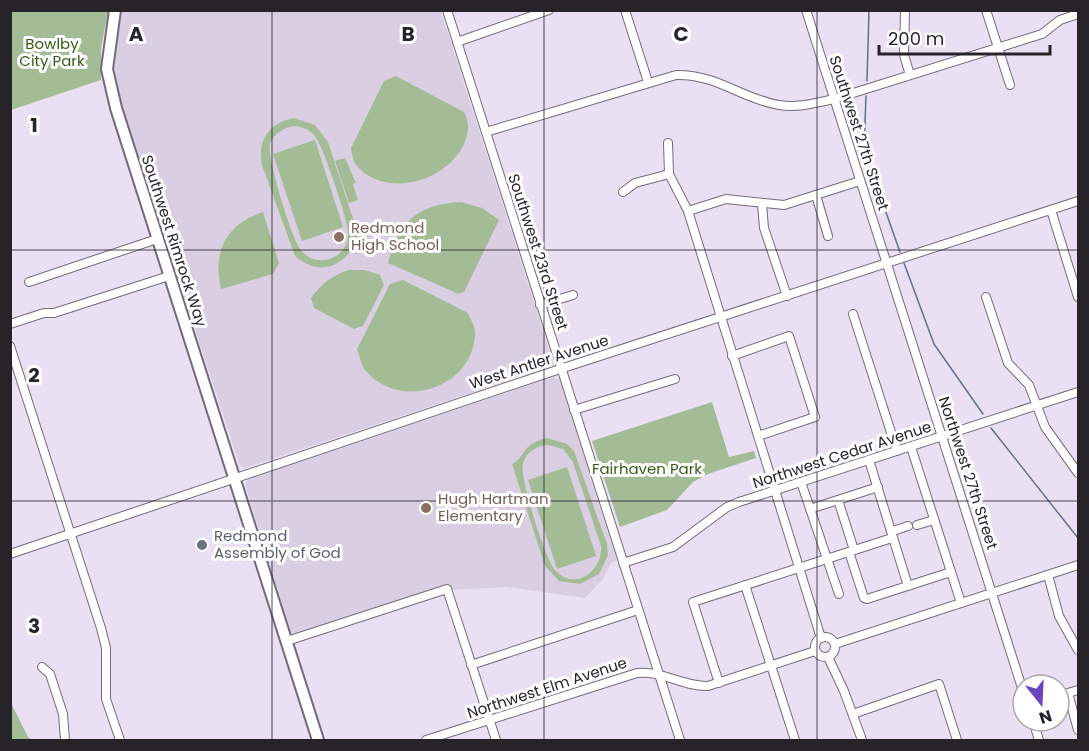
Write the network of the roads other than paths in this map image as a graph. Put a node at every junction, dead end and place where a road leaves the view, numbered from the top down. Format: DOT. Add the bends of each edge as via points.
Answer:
graph roads {
  1 [pos="115,10"];
  2 [pos="447,10"];
  3 [pos="549,10"];
  4 [pos="625,10"];
  5 [pos="806,10"];
  6 [pos="905,10"];
  7 [pos="986,10"];
  8 [pos="1078,14"];
  9 [pos="457,42"];
  10 [pos="998,47"];
  11 [pos="910,75"];
  12 [pos="648,82"];
  13 [pos="1010,85"];
  14 [pos="834,99"];
  15 [pos="486,132"];
  16 [pos="668,143"];
  17 [pos="669,174"];
  18 [pos="860,181"];
  19 [pos="622,192"];
  20 [pos="816,195"];
  21 [pos="1078,201"];
  22 [pos="762,204"];
  23 [pos="1051,210"];
  24 [pos="688,211"];
  25 [pos="828,236"];
  26 [pos="157,239"];
  27 [pos="886,264"];
  28 [pos="169,276"];
  29 [pos="29,282"];
  30 [pos="573,295"];
  31 [pos="787,296"];
  32 [pos="986,297"];
  33 [pos="1078,297"];
  34 [pos="540,305"];
  35 [pos="853,314"];
  36 [pos="720,318"];
  37 [pos="10,324"];
  38 [pos="10,345"];
  39 [pos="732,356"];
  40 [pos="560,369"];
  41 [pos="675,379"];
  42 [pos="1078,392"];
  43 [pos="1037,405"];
  44 [pos="574,410"];
  45 [pos="758,436"];
  46 [pos="942,437"];
  47 [pos="911,447"];
  48 [pos="897,451"];
  49 [pos="869,460"];
  50 [pos="1078,473"];
  51 [pos="235,478"];
  52 [pos="801,482"];
  53 [pos="878,487"];
  54 [pos="775,490"];
  55 [pos="837,500"];
  56 [pos="810,509"];
  57 [pos="934,520"];
  58 [pos="917,525"];
  59 [pos="908,526"];
  60 [pos="71,534"];
  61 [pos="893,534"];
  62 [pos="851,551"];
  63 [pos="10,554"];
  64 [pos="827,559"];
  65 [pos="623,563"];
  66 [pos="1078,565"];
  67 [pos="800,568"];
  68 [pos="951,572"];
  69 [pos="1048,575"];
  70 [pos="745,585"];
  71 [pos="908,586"];
  72 [pos="992,593"];
  73 [pos="839,594"];
  74 [pos="961,603"];
  75 [pos="638,610"];
  76 [pos="821,638"];
  77 [pos="287,641"];
  78 [pos="835,644"];
  79 [pos="1078,650"];
  80 [pos="815,651"];
  81 [pos="828,657"];
  82 [pos="471,665"];
  83 [pos="771,666"];
  84 [pos="42,667"];
  85 [pos="1017,673"];
  86 [pos="658,674"];
  87 [pos="719,683"];
  88 [pos="1078,690"];
  89 [pos="853,714"];
  90 [pos="489,720"];
  91 [pos="1078,730"];
  92 [pos="791,740"];
  93 [pos="65,741"];
  94 [pos="120,741"];
  95 [pos="318,741"];
  96 [pos="426,741"];
  97 [pos="496,741"];
  98 [pos="680,741"];
  99 [pos="862,741"];
  100 [pos="957,741"];
  1 -- 26 [label="main road, Southwest Rimrock Way" via="107,69"];
  2 -- 9 [label="street, Southwest 23rd Street"];
  3 -- 9 [label="street"];
  4 -- 12 [label="street"];
  5 -- 14 [label="street, Southwest 27th Street"];
  6 -- 11 [label="street" via="904,55"];
  7 -- 10 [label="street"];
  8 -- 10 [label="street" via="1060,20 1042,34"];
  9 -- 15 [label="street, Southwest 23rd Street"];
  10 -- 11 [label="street"];
  10 -- 13 [label="street"];
  11 -- 14 [label="street"];
  12 -- 14 [label="street" via="692,75 776,104 799,106"];
  12 -- 15 [label="street"];
  14 -- 18 [label="street, Southwest 27th Street"];
  15 -- 34 [label="street, Southwest 23rd Street"];
  16 -- 17 [label="street"];
  17 -- 19 [label="street" via="635,183"];
  17 -- 24 [label="street"];
  18 -- 20 [label="street"];
  18 -- 27 [label="street, Southwest 27th Street"];
  20 -- 22 [label="street" via="784,205"];
  20 -- 25 [label="street"];
  21 -- 23 [label="street, West Antler Avenue"];
  22 -- 24 [label="street" via="726,199"];
  22 -- 31 [label="street" via="764,228"];
  23 -- 27 [label="street, West Antler Avenue"];
  23 -- 33 [label="street"];
  24 -- 36 [label="street"];
  26 -- 28 [label="main road, Southwest Rimrock Way"];
  26 -- 29 [label="street"];
  27 -- 31 [label="street, West Antler Avenue"];
  27 -- 46 [label="street, Northwest 27th Street"];
  28 -- 37 [label="street" via="54,314 44,313"];
  28 -- 51 [label="main road, Southwest Rimrock Way"];
  30 -- 34 [label="street"];
  31 -- 36 [label="street, West Antler Avenue"];
  32 -- 43 [label="street" via="1008,363 1029,385"];
  34 -- 40 [label="street, Southwest 23rd Street"];
  35 -- 48 [label="street"];
  36 -- 39 [label="street"];
  36 -- 40 [label="street, West Antler Avenue"];
  38 -- 60 [label="street"];
  39 -- 45 [label="street"];
  39 -- 45 [label="street" via="789,336 814,417"];
  40 -- 44 [label="street, Southwest 23rd Street"];
  40 -- 51 [label="street, West Antler Avenue"];
  41 -- 44 [label="street"];
  42 -- 43 [label="street, Northwest Cedar Avenue"];
  43 -- 46 [label="street, Northwest Cedar Avenue"];
  43 -- 50 [label="street" via="1045,427"];
  44 -- 65 [label="street, Southwest 23rd Street"];
  45 -- 54 [label="street"];
  46 -- 47 [label="street, Northwest Cedar Avenue"];
  46 -- 72 [label="street, Northwest 27th Street"];
  47 -- 48 [label="street, Northwest Cedar Avenue"];
  47 -- 57 [label="street"];
  48 -- 49 [label="street, Northwest Cedar Avenue"];
  49 -- 52 [label="street, Northwest Cedar Avenue"];
  49 -- 53 [label="street"];
  51 -- 60 [label="street, West Antler Avenue"];
  51 -- 77 [label="main road, Southwest Rimrock Way"];
  52 -- 54 [label="street, Northwest Cedar Avenue"];
  52 -- 56 [label="street"];
  53 -- 55 [label="street"];
  53 -- 61 [label="street"];
  54 -- 65 [label="street, Northwest Cedar Avenue" via="727,507 673,547"];
  54 -- 67 [label="street"];
  55 -- 56 [label="street"];
  55 -- 62 [label="street"];
  56 -- 64 [label="street"];
  57 -- 58 [label="street"];
  57 -- 68 [label="street"];
  59 -- 61 [label="street"];
  60 -- 63 [label="street, West Antler Avenue"];
  60 -- 94 [label="street" via="106,648 106,699"];
  61 -- 62 [label="street"];
  61 -- 71 [label="street"];
  62 -- 64 [label="street"];
  62 -- 71 [label="street" via="864,598"];
  64 -- 67 [label="street"];
  64 -- 73 [label="street"];
  65 -- 75 [label="street, Southwest 23rd Street"];
  66 -- 69 [label="street"];
  67 -- 70 [label="street"];
  67 -- 76 [label="street"];
  68 -- 71 [label="street"];
  68 -- 74 [label="street"];
  69 -- 72 [label="street"];
  69 -- 79 [label="street" via="1059,616"];
  70 -- 83 [label="street"];
  70 -- 87 [label="street" via="693,602"];
  72 -- 74 [label="street"];
  72 -- 85 [label="street, Northwest 27th Street"];
  74 -- 78 [label="street"];
  75 -- 82 [label="street"];
  75 -- 86 [label="street, Southwest 23rd Street"];
  76 -- 78 [label="street" via="831,639"];
  76 -- 80 [label="street" via="816,641"];
  77 -- 82 [label="street" via="447,589"];
  77 -- 95 [label="main road, Southwest Rimrock Way"];
  78 -- 81 [label="street"];
  80 -- 81 [label="street"];
  80 -- 83 [label="street, Northwest Elm Avenue"];
  81 -- 89 [label="street"];
  82 -- 90 [label="street"];
  83 -- 87 [label="street, Northwest Elm Avenue"];
  83 -- 92 [label="street"];
  84 -- 93 [label="street" via="50,674 63,714"];
  86 -- 87 [label="street, Northwest Elm Avenue" via="699,686"];
  86 -- 90 [label="street, Northwest Elm Avenue" via="637,673"];
  86 -- 98 [label="street, Southwest 23rd Street"];
  88 -- 91 [label="street" via="1068,693"];
  89 -- 99 [label="street"];
  89 -- 100 [label="street" via="939,684"];
  90 -- 96 [label="street, Northwest Elm Avenue"];
  90 -- 97 [label="street"];
}
